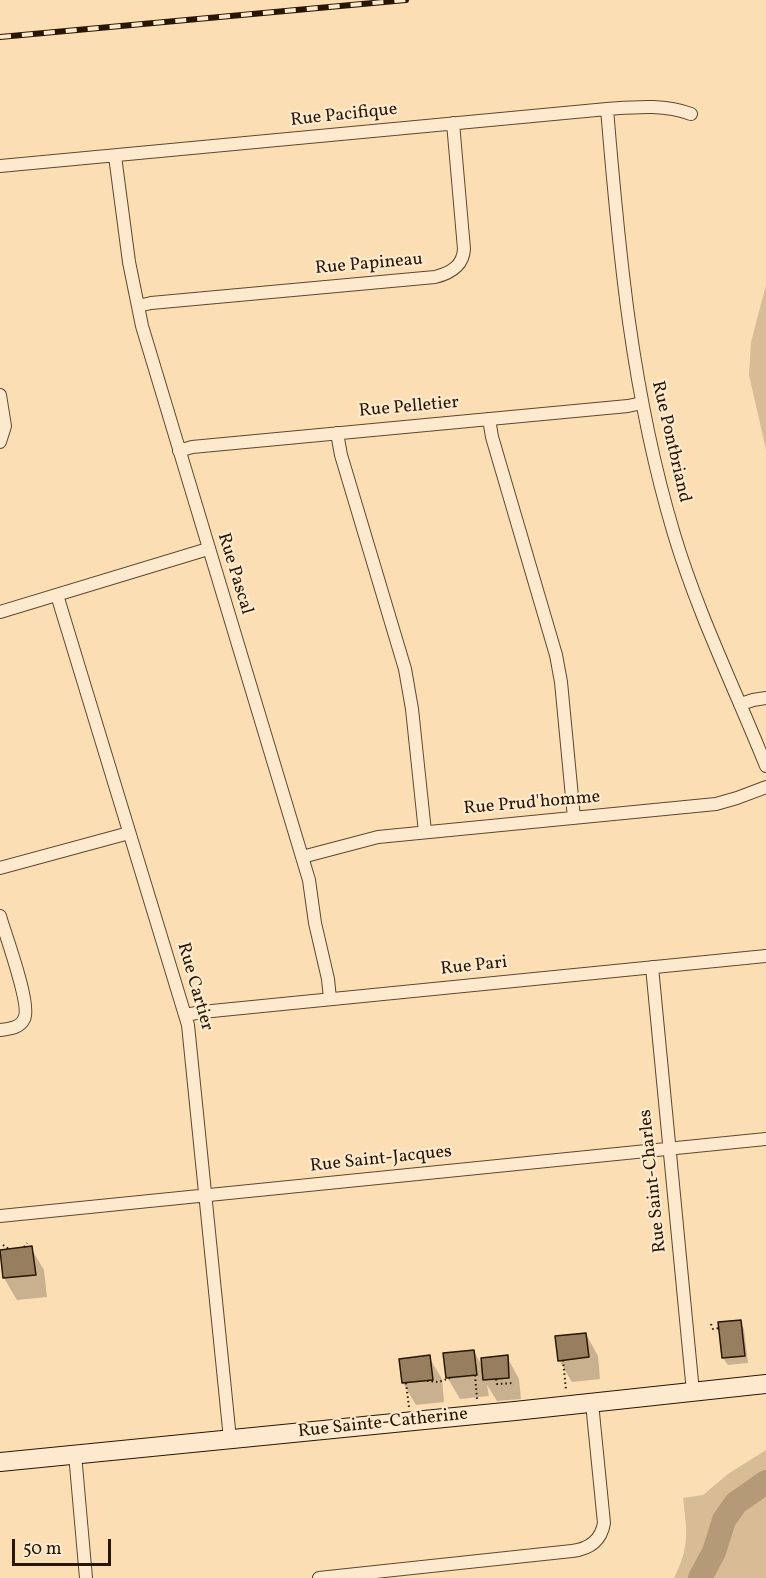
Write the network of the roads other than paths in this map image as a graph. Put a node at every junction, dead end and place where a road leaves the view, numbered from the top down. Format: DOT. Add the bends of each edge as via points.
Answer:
graph roads {
  1 [pos="607,109"];
  2 [pos="691,114"];
  3 [pos="453,123"];
  4 [pos="115,156"];
  5 [pos="0,166"];
  6 [pos="138,306"];
  7 [pos="0,395"];
  8 [pos="642,403"];
  9 [pos="489,418"];
  10 [pos="337,433"];
  11 [pos="0,442"];
  12 [pos="179,451"];
  13 [pos="208,549"];
  14 [pos="57,595"];
  15 [pos="0,612"];
  16 [pos="766,698"];
  17 [pos="741,704"];
  18 [pos="766,766"];
  19 [pos="766,787"];
  20 [pos="574,818"];
  21 [pos="425,832"];
  22 [pos="129,833"];
  23 [pos="302,857"];
  24 [pos="0,868"];
  25 [pos="0,916"];
  26 [pos="766,957"];
  27 [pos="652,967"];
  28 [pos="330,999"];
  29 [pos="185,1015"];
  30 [pos="0,1030"];
  31 [pos="766,1139"];
  32 [pos="669,1149"];
  33 [pos="206,1196"];
  34 [pos="0,1216"];
  35 [pos="766,1384"];
  36 [pos="693,1392"];
  37 [pos="592,1403"];
  38 [pos="230,1439"];
  39 [pos="75,1454"];
  40 [pos="0,1462"];
  41 [pos="391,1574"];
  42 [pos="86,1578"];
  43 [pos="319,1578"];
  1 -- 2 [label="street, Rue Pacifique" via="657,106"];
  1 -- 3 [label="street, Rue Pacifique"];
  1 -- 8 [label="street, Rue Pontbriand" via="625,300"];
  3 -- 4 [label="street, Rue Pacifique"];
  3 -- 6 [label="street, Rue Papineau" via="464,249 462,260 449,273"];
  4 -- 5 [label="street, Rue Pacifique"];
  4 -- 6 [label="street, Rue Pascal"];
  6 -- 12 [label="street, Rue Pascal"];
  7 -- 11 [label="street" via="5,426"];
  8 -- 9 [label="street, Rue Pelletier"];
  8 -- 17 [label="street, Rue Pontbriand" via="681,556 704,621"];
  9 -- 10 [label="street, Rue Pelletier"];
  9 -- 20 [label="street" via="556,655"];
  10 -- 12 [label="street, Rue Pelletier"];
  10 -- 21 [label="street" via="406,676"];
  12 -- 13 [label="street, Rue Pascal"];
  13 -- 14 [label="street"];
  13 -- 23 [label="street, Rue Pascal"];
  14 -- 15 [label="street"];
  14 -- 22 [label="street, Rue Cartier"];
  16 -- 17 [label="street"];
  17 -- 18 [label="street, Rue Pontbriand"];
  19 -- 20 [label="street, Rue Prud'homme" via="716,804"];
  20 -- 21 [label="street, Rue Prud'homme"];
  21 -- 23 [label="street, Rue Prud'homme" via="369,838"];
  22 -- 24 [label="street"];
  22 -- 29 [label="street, Rue Cartier"];
  23 -- 28 [label="street, Rue Pascal"];
  25 -- 30 [label="street" via="27,1012 20,1025"];
  26 -- 27 [label="street, Rue Pari"];
  27 -- 28 [label="street, Rue Pari"];
  27 -- 32 [label="street, Rue Saint-Charles"];
  28 -- 29 [label="street, Rue Pari"];
  29 -- 33 [label="street, Rue Cartier"];
  31 -- 32 [label="street, Rue Saint-Jacques"];
  32 -- 33 [label="street, Rue Saint-Jacques"];
  32 -- 36 [label="street, Rue Saint-Charles"];
  33 -- 34 [label="street, Rue Saint-Jacques"];
  33 -- 38 [label="street, Rue Cartier"];
  35 -- 36 [label="street, Rue Sainte-Catherine"];
  36 -- 37 [label="street, Rue Sainte-Catherine"];
  37 -- 38 [label="street, Rue Sainte-Catherine"];
  37 -- 41 [label="street" via="604,1523 601,1535 592,1545 572,1551"];
  38 -- 39 [label="street, Rue Sainte-Catherine"];
  39 -- 40 [label="street, Rue Sainte-Catherine"];
  39 -- 42 [label="street"];
  41 -- 43 [label="street"];
}
